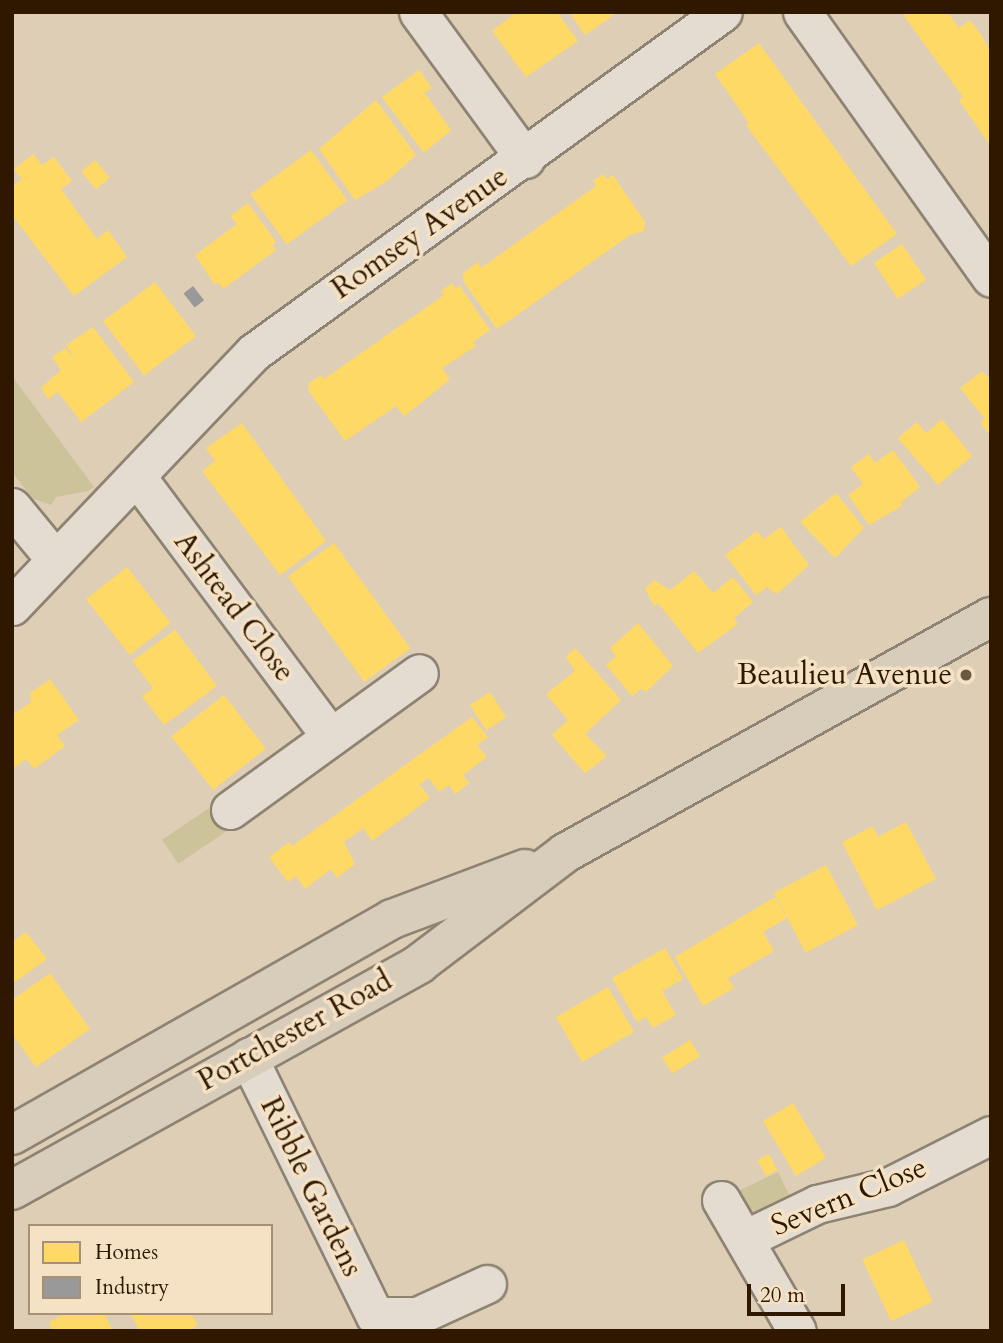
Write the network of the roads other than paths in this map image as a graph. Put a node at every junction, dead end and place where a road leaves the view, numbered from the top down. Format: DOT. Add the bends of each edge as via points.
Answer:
graph roads {
  1 [pos="418,12"];
  2 [pos="723,12"];
  3 [pos="803,12"];
  4 [pos="525,159"];
  5 [pos="991,278"];
  6 [pos="137,477"];
  7 [pos="12,507"];
  8 [pos="54,558"];
  9 [pos="12,606"];
  10 [pos="991,617"];
  11 [pos="419,673"];
  12 [pos="331,737"];
  13 [pos="230,810"];
  14 [pos="565,853"];
  15 [pos="248,1057"];
  16 [pos="12,1135"];
  17 [pos="991,1135"];
  18 [pos="12,1190"];
  19 [pos="720,1200"];
  20 [pos="745,1239"];
  21 [pos="487,1284"];
  22 [pos="369,1323"];
  23 [pos="797,1331"];
  1 -- 4 [label="street"];
  2 -- 4 [label="street, Romsey Avenue"];
  3 -- 5 [label="street"];
  4 -- 6 [label="street, Romsey Avenue" via="254,352"];
  6 -- 8 [label="street, Romsey Avenue"];
  6 -- 12 [label="street, Ashtead Close"];
  7 -- 8 [label="street"];
  8 -- 9 [label="street, Romsey Avenue"];
  10 -- 14 [label="main road, Portchester Road"];
  11 -- 12 [label="street"];
  12 -- 13 [label="street"];
  14 -- 15 [label="main road, Portchester Road" via="419,964"];
  14 -- 16 [label="main road, Portchester Road" via="392,919"];
  15 -- 18 [label="main road, Portchester Road"];
  15 -- 22 [label="street, Ribble Gardens"];
  17 -- 20 [label="street, Severn Close" via="888,1187 817,1204"];
  19 -- 20 [label="street, Severn Close"];
  20 -- 23 [label="street, Severn Close"];
  21 -- 22 [label="street, Ribble Gardens" via="417,1316"];
}
